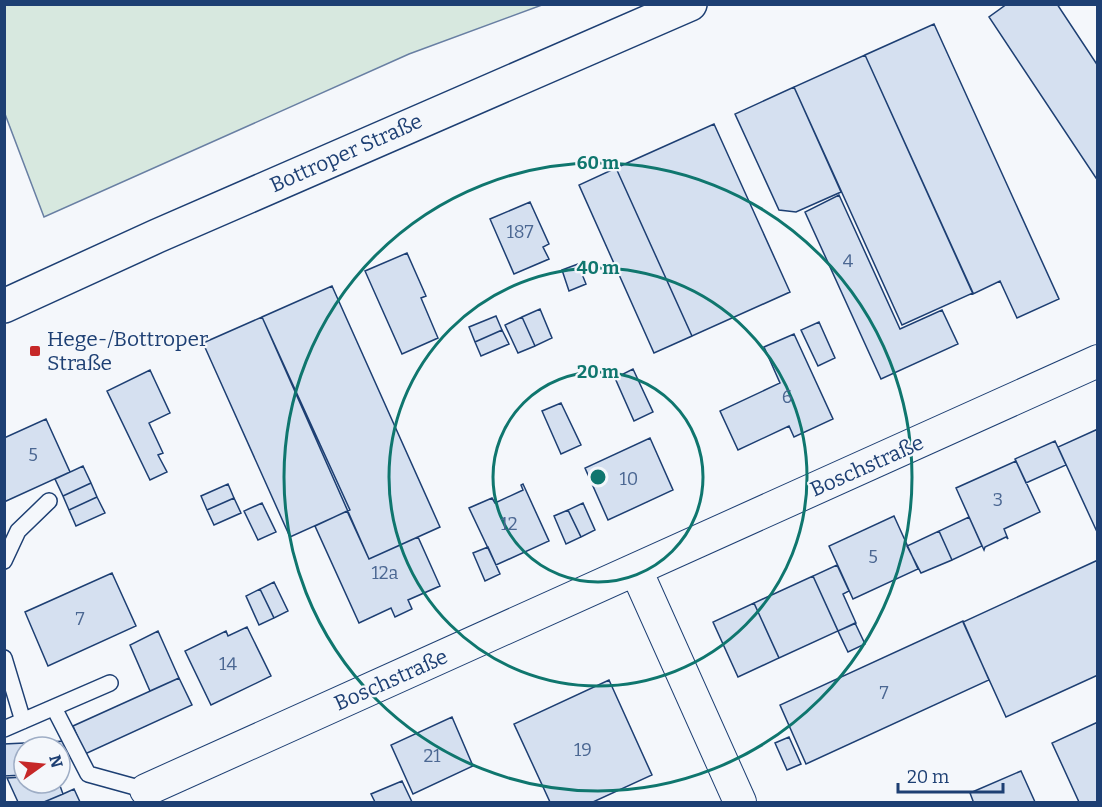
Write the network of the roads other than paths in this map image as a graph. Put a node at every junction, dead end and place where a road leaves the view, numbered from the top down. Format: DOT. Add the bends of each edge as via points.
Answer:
graph roads {
  1 [pos="690,4"];
  2 [pos="4,306"];
  3 [pos="1098,362"];
  4 [pos="50,501"];
  5 [pos="4,561"];
  6 [pos="636,570"];
  7 [pos="4,657"];
  8 [pos="110,683"];
  9 [pos="54,708"];
  10 [pos="23,721"];
  11 [pos="4,729"];
  12 [pos="146,790"];
  13 [pos="740,802"];
  1 -- 2 [label="main road, Bottroper Straße"];
  3 -- 6 [label="street, Boschstraße"];
  4 -- 5 [label="lane" via="18,531"];
  6 -- 12 [label="street, Boschstraße"];
  6 -- 13 [label="street"];
  7 -- 10 [label="lane"];
  8 -- 9 [label="lane"];
  9 -- 10 [label="lane"];
  9 -- 12 [label="lane" via="88,774"];
  10 -- 11 [label="lane"];
}
